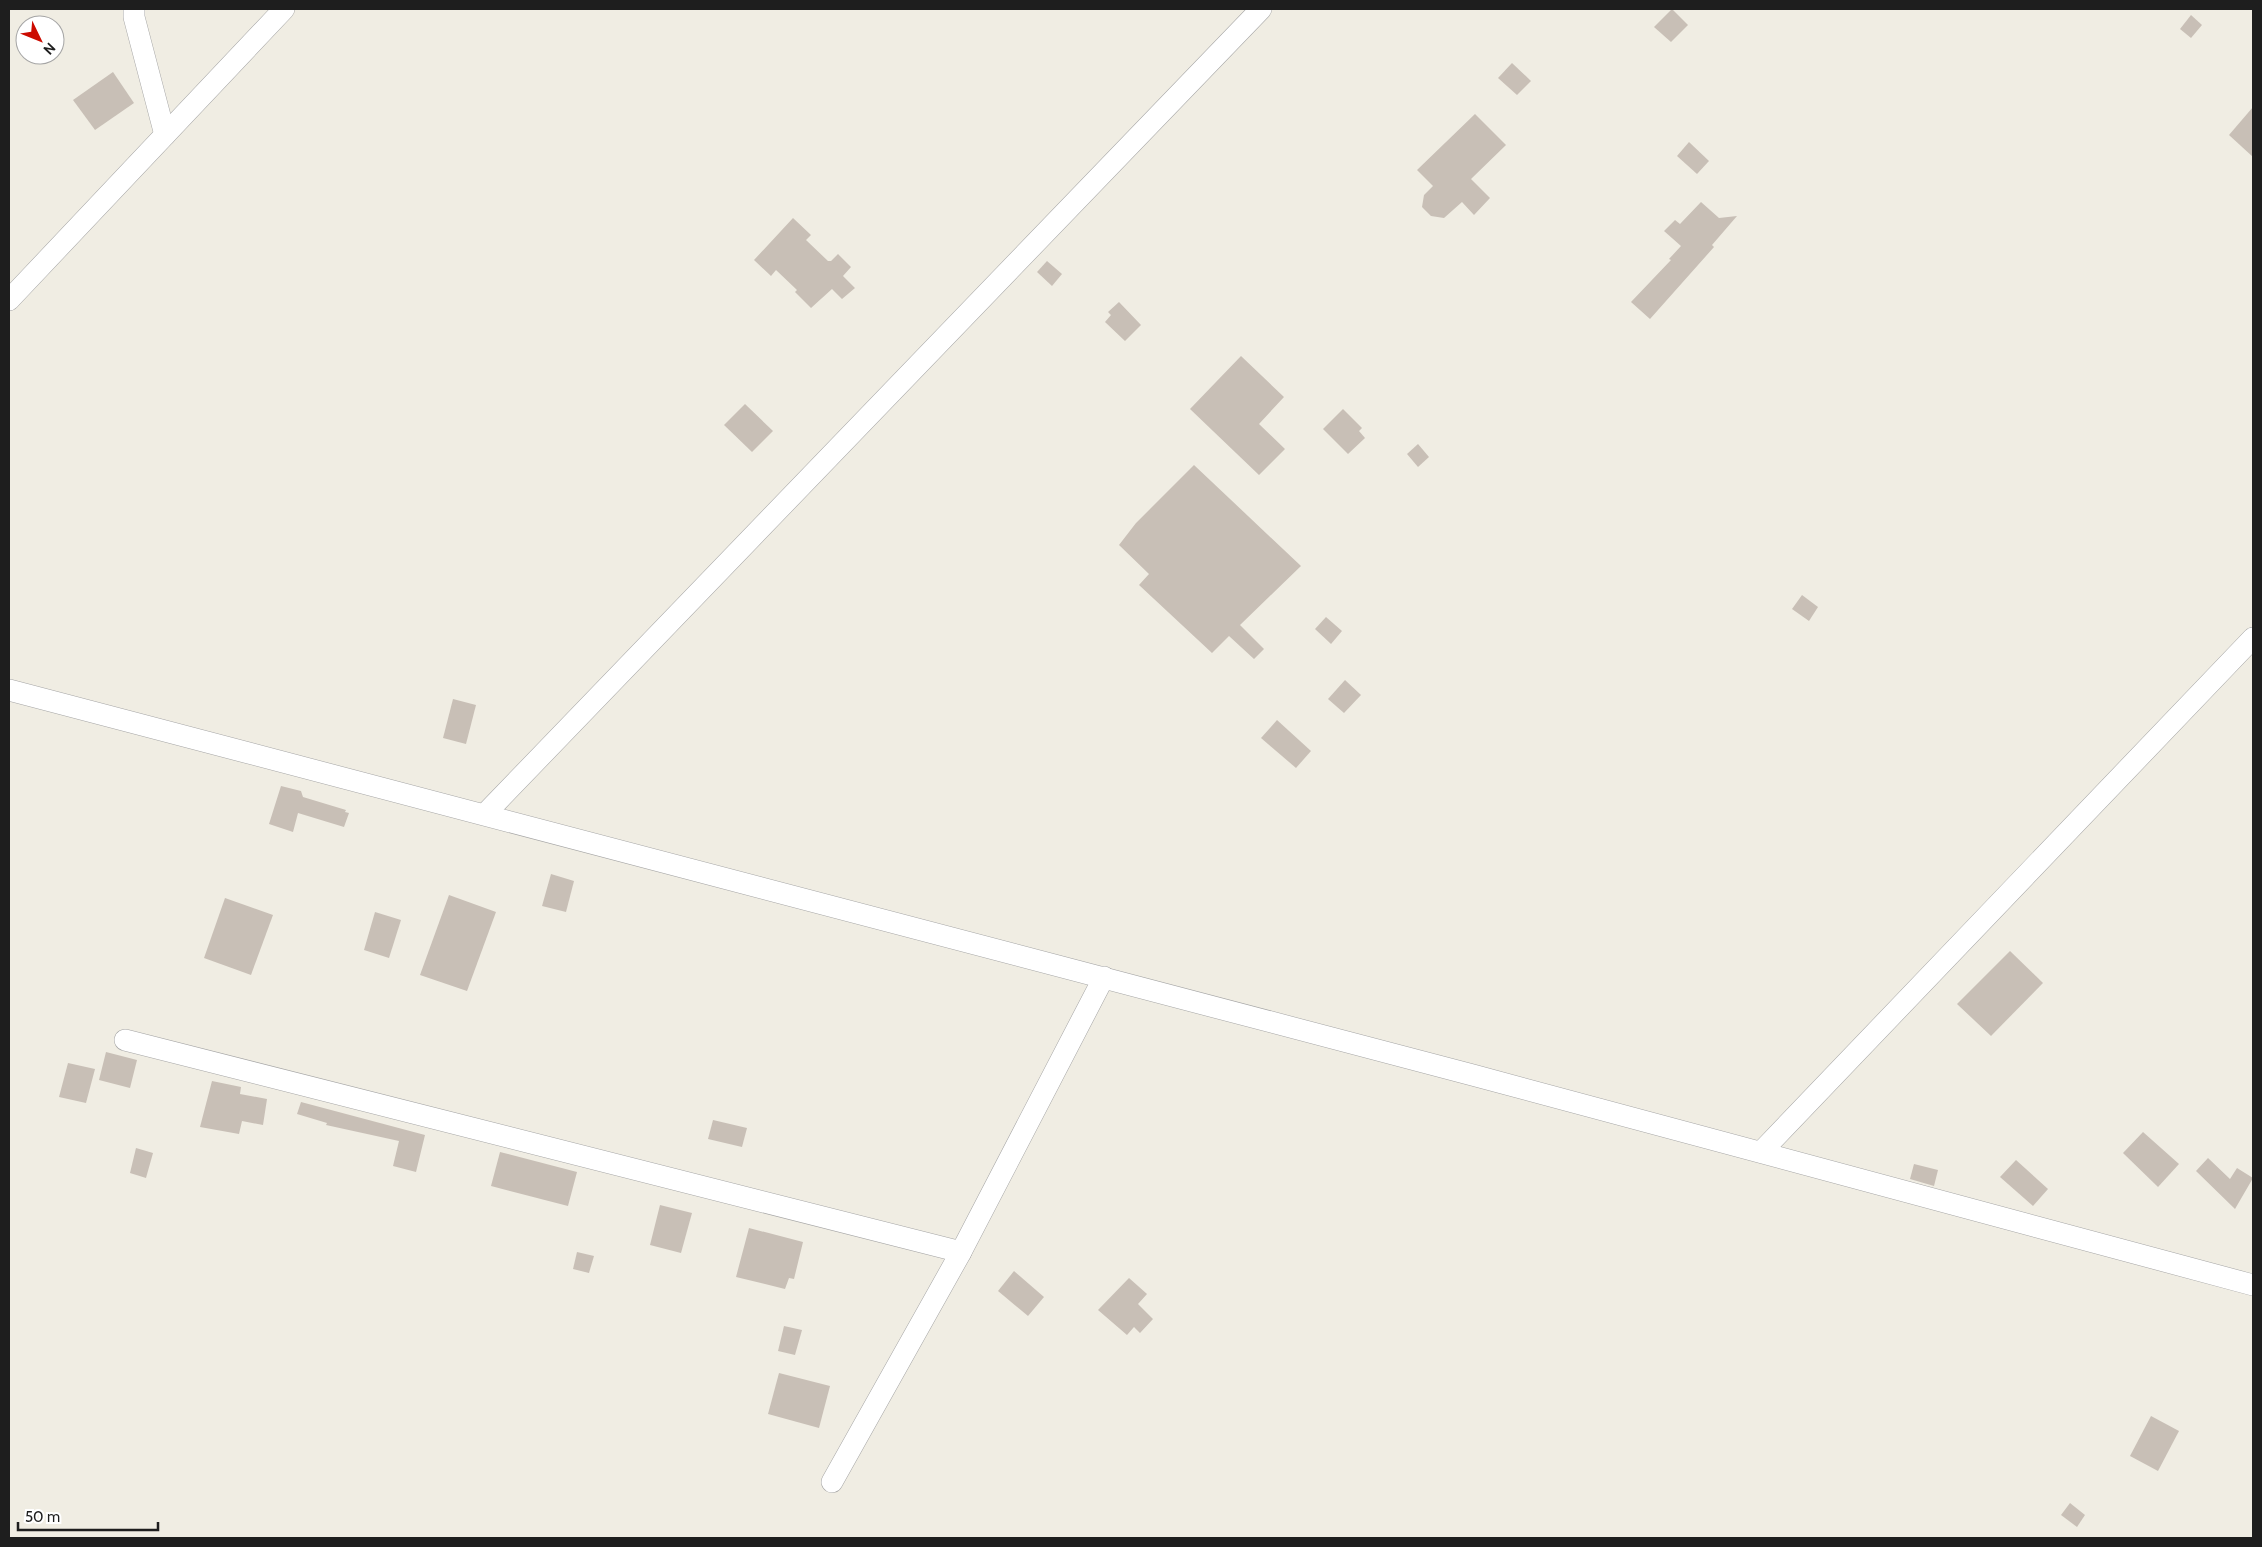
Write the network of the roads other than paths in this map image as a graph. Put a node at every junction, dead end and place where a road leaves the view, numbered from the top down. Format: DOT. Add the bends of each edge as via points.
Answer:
graph roads {
  1 [pos="134,9"];
  2 [pos="284,9"];
  3 [pos="1261,9"];
  4 [pos="165,135"];
  5 [pos="9,300"];
  6 [pos="2253,638"];
  7 [pos="9,690"];
  8 [pos="486,813"];
  9 [pos="1104,977"];
  10 [pos="125,1040"];
  11 [pos="1761,1152"];
  12 [pos="961,1252"];
  13 [pos="2253,1285"];
  14 [pos="832,1482"];
  1 -- 4 [label="street"];
  2 -- 4 [label="street"];
  3 -- 8 [label="street"];
  4 -- 5 [label="street"];
  6 -- 11 [label="street"];
  7 -- 8 [label="street"];
  8 -- 9 [label="street"];
  9 -- 11 [label="street"];
  9 -- 12 [label="street"];
  10 -- 12 [label="street"];
  11 -- 13 [label="street"];
  12 -- 14 [label="street"];
}
